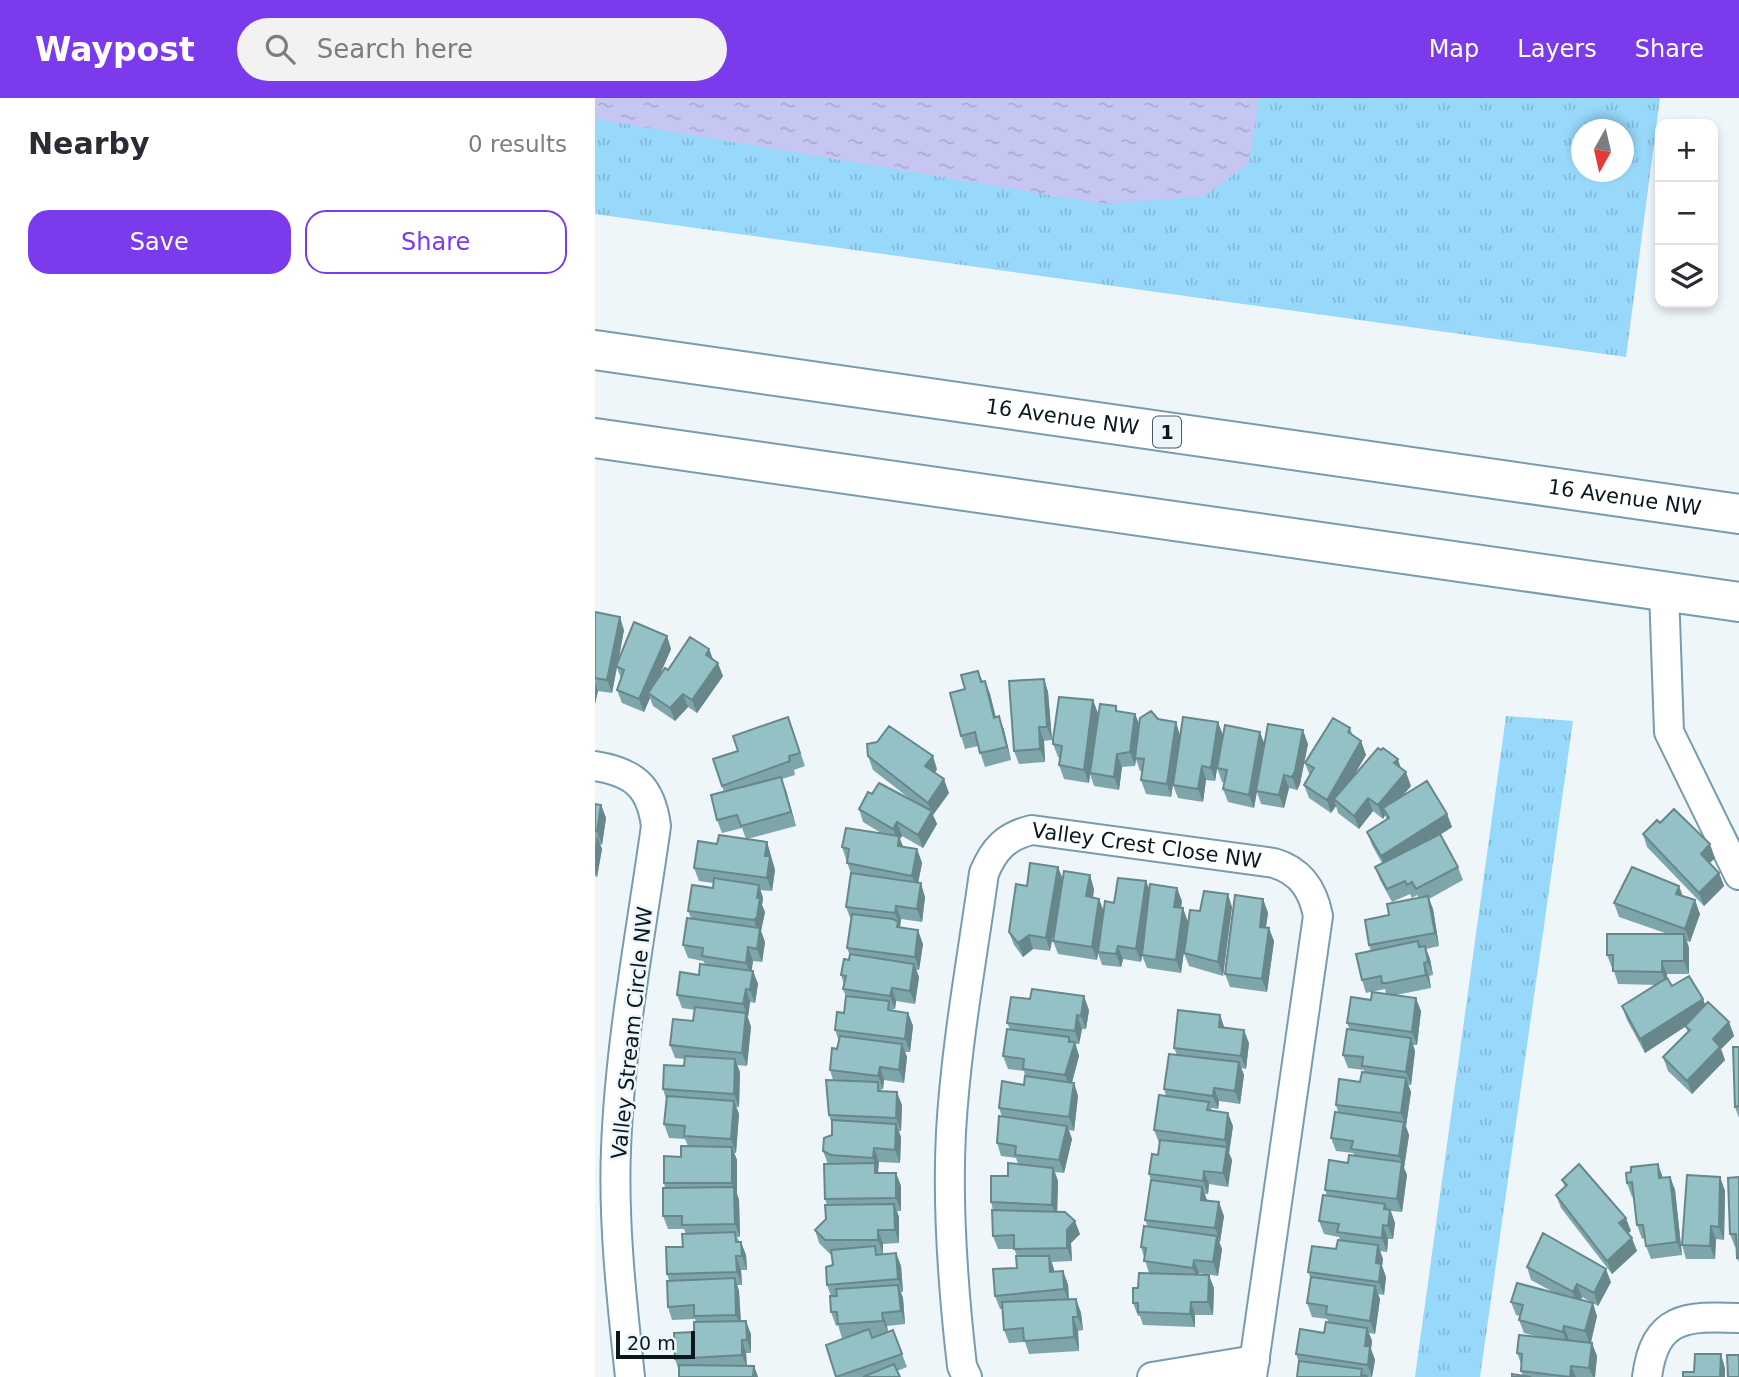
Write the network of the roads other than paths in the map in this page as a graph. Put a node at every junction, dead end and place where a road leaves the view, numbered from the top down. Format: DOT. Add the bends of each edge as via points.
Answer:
graph roads {
  1 [pos="595,349"];
  2 [pos="595,438"];
  3 [pos="1739,514"];
  4 [pos="1664,591"];
  5 [pos="1739,602"];
  6 [pos="595,766"];
  7 [pos="1739,875"];
  8 [pos="1739,1318"];
  9 [pos="1254,1368"];
  10 [pos="630,1377"];
  11 [pos="967,1377"];
  12 [pos="1152,1377"];
  13 [pos="1647,1377"];
  1 -- 3 [label="highway, 16 Avenue NW / 1"];
  2 -- 4 [label="highway"];
  4 -- 5 [label="highway"];
  4 -- 7 [label="street" via="1669,732"];
  6 -- 10 [label="street, Valley Stream Circle NW" via="624,772 645,789 656,826 616,1150 621,1294"];
  8 -- 13 [label="street" via="1695,1317 1671,1325 1652,1350"];
  9 -- 11 [label="street, Valley Crest Close NW" via="1318,916 1313,893 1298,876 1274,863 1032,830 1004,842 984,873 961,1037 951,1131 950,1240 962,1366"];
  9 -- 12 [label="street, Valley Crest Close NW"];
}
